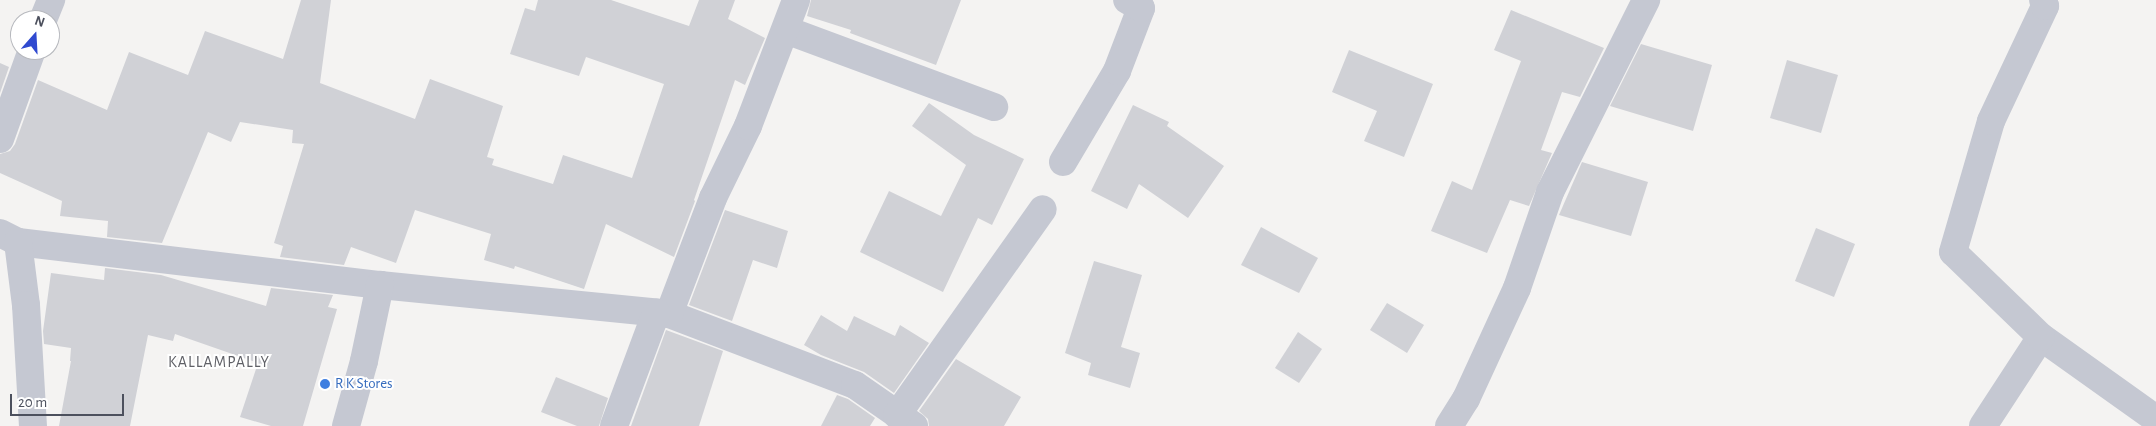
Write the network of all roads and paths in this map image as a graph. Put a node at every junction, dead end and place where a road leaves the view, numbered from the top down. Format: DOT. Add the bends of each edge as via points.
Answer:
graph roads {
  1 [pos="796,0"];
  2 [pos="1127,0"];
  3 [pos="1646,0"];
  4 [pos="2043,0"];
  5 [pos="786,30"];
  6 [pos="28,60"];
  7 [pos="994,108"];
  8 [pos="0,139"];
  9 [pos="1064,162"];
  10 [pos="1043,209"];
  11 [pos="9,238"];
  12 [pos="380,284"];
  13 [pos="662,313"];
  14 [pos="2041,336"];
  15 [pos="2156,419"];
  16 [pos="905,420"];
  17 [pos="32,426"];
  18 [pos="346,426"];
  19 [pos="614,426"];
  20 [pos="1449,426"];
  21 [pos="1984,426"];
  1 -- 5 [label="street"];
  2 -- 9 [label="street" via="1142,8 1117,71"];
  3 -- 20 [label="street" via="1550,192 1517,288 1466,399"];
  4 -- 14 [label="street" via="2045,6 1991,120 1953,252"];
  5 -- 7 [label="street"];
  5 -- 13 [label="street" via="748,126"];
  6 -- 8 [label="street"];
  10 -- 16 [label="street"];
  11 -- 12 [label="street"];
  11 -- 17 [label="street" via="28,336"];
  12 -- 13 [label="street"];
  12 -- 18 [label="street"];
  13 -- 16 [label="street" via="855,385"];
  13 -- 19 [label="street"];
  14 -- 15 [label="street"];
  14 -- 21 [label="street"];
}
